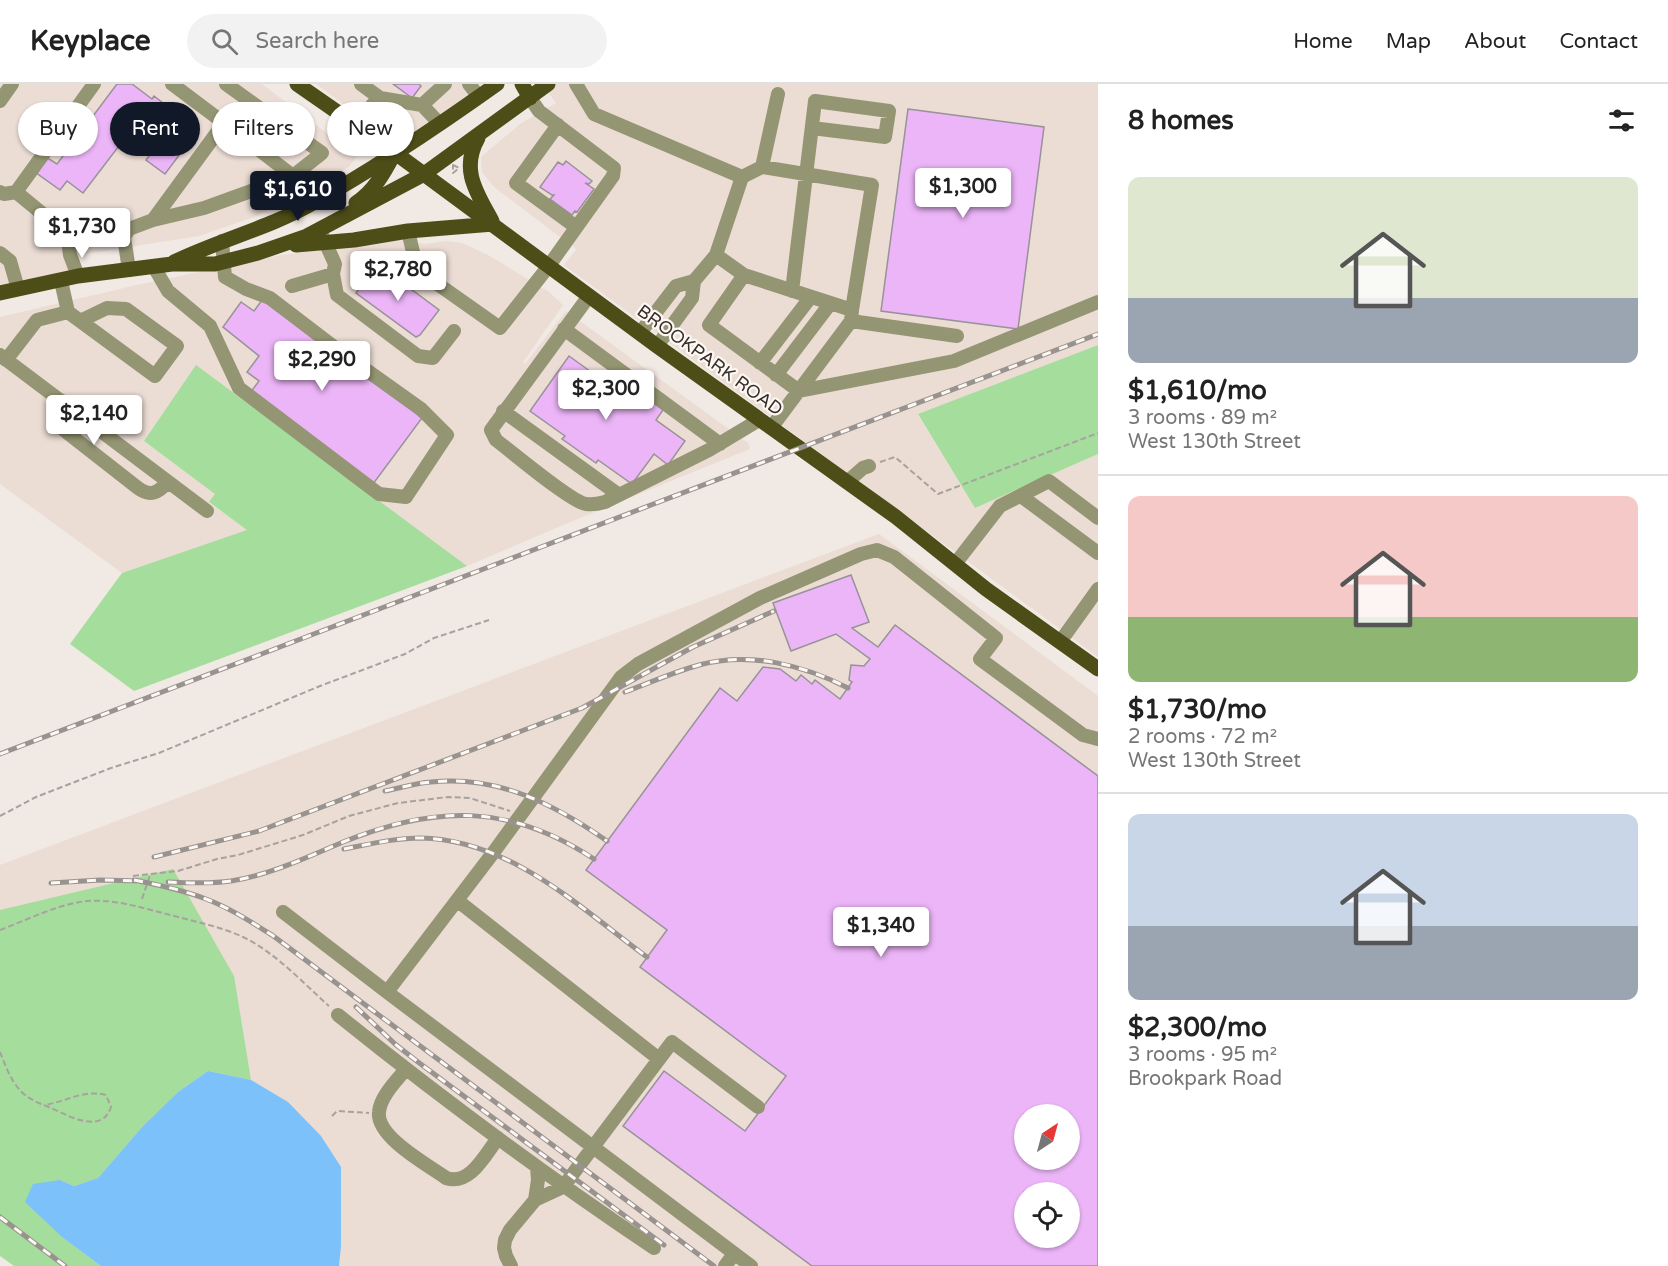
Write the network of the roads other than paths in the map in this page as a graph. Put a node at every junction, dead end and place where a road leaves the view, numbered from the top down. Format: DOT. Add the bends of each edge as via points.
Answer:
graph roads {
  1 [pos="12,84"];
  2 [pos="94,84"];
  3 [pos="172,84"];
  4 [pos="226,84"];
  5 [pos="361,84"];
  6 [pos="469,84"];
  7 [pos="497,84"];
  8 [pos="522,84"];
  9 [pos="548,84"];
  10 [pos="576,84"];
  11 [pos="437,86"];
  12 [pos="307,87"];
  13 [pos="778,94"];
  14 [pos="479,97"];
  15 [pos="380,98"];
  16 [pos="530,98"];
  17 [pos="0,101"];
  18 [pos="375,102"];
  19 [pos="327,103"];
  20 [pos="422,105"];
  21 [pos="212,114"];
  22 [pos="440,123"];
  23 [pos="558,125"];
  24 [pos="812,128"];
  25 [pos="479,136"];
  26 [pos="212,139"];
  27 [pos="414,140"];
  28 [pos="267,156"];
  29 [pos="389,156"];
  30 [pos="393,156"];
  31 [pos="400,156"];
  32 [pos="762,167"];
  33 [pos="424,174"];
  34 [pos="806,174"];
  35 [pos="293,176"];
  36 [pos="742,177"];
  37 [pos="0,192"];
  38 [pos="15,192"];
  39 [pos="312,204"];
  40 [pos="342,219"];
  41 [pos="153,220"];
  42 [pos="493,224"];
  43 [pos="576,227"];
  44 [pos="408,231"];
  45 [pos="67,234"];
  46 [pos="322,236"];
  47 [pos="124,237"];
  48 [pos="222,241"];
  49 [pos="0,253"];
  50 [pos="716,255"];
  51 [pos="224,262"];
  52 [pos="172,264"];
  53 [pos="154,267"];
  54 [pos="548,267"];
  55 [pos="129,270"];
  56 [pos="333,274"];
  57 [pos="744,275"];
  58 [pos="78,276"];
  59 [pos="62,280"];
  60 [pos="694,281"];
  61 [pos="292,286"];
  62 [pos="18,289"];
  63 [pos="792,291"];
  64 [pos="0,293"];
  65 [pos="589,296"];
  66 [pos="810,298"];
  67 [pos="1098,302"];
  68 [pos="830,304"];
  69 [pos="68,312"];
  70 [pos="852,316"];
  71 [pos="80,321"];
  72 [pos="564,329"];
  73 [pos="454,332"];
  74 [pos="640,333"];
  75 [pos="957,336"];
  76 [pos="657,346"];
  77 [pos="3,358"];
  78 [pos="760,363"];
  79 [pos="777,375"];
  80 [pos="799,391"];
  81 [pos="60,400"];
  82 [pos="503,411"];
  83 [pos="765,424"];
  84 [pos="720,444"];
  85 [pos="869,466"];
  86 [pos="168,482"];
  87 [pos="847,482"];
  88 [pos="619,495"];
  89 [pos="1021,495"];
  90 [pos="207,512"];
  91 [pos="1098,518"];
  92 [pos="1098,553"];
  93 [pos="955,564"];
  94 [pos="1098,589"];
  95 [pos="1060,642"];
  96 [pos="1098,669"];
  97 [pos="1098,739"];
  98 [pos="458,901"];
  99 [pos="283,912"];
  100 [pos="387,992"];
  101 [pos="338,1015"];
  102 [pos="659,1059"];
  103 [pos="406,1070"];
  104 [pos="758,1107"];
  105 [pos="498,1138"];
  106 [pos="592,1147"];
  107 [pos="537,1167"];
  108 [pos="563,1187"];
  109 [pos="535,1200"];
  110 [pos="654,1248"];
  111 [pos="734,1254"];
  112 [pos="511,1266"];
  113 [pos="725,1266"];
  114 [pos="750,1266"];
  1 -- 17 [label="street"];
  2 -- 38 [label="street"];
  3 -- 21 [label="street"];
  4 -- 35 [label="street" via="322,153"];
  5 -- 15 [label="street"];
  6 -- 14 [label="street"];
  7 -- 14 [label="main road"];
  8 -- 16 [label="main road"];
  9 -- 16 [label="main road"];
  10 -- 36 [label="street" via="594,114"];
  11 -- 20 [label="street"];
  12 -- 19 [label="main road, BROOKPARK ROAD"];
  13 -- 32 [label="street"];
  14 -- 22 [label="main road"];
  15 -- 18 [label="street"];
  15 -- 20 [label="street"];
  16 -- 23 [label="street" via="539,111"];
  16 -- 25 [label="main road"];
  20 -- 22 [label="street"];
  22 -- 27 [label="main road"];
  23 -- 43 [label="street" via="614,168 614,176"];
  23 -- 43 [label="street" via="516,183"];
  24 -- 24 [label="street" via="815,101 889,111 885,137"];
  24 -- 34 [label="street"];
  25 -- 33 [label="main road"];
  25 -- 42 [label="main road" via="468,163 474,188"];
  26 -- 41 [label="street"];
  28 -- 35 [label="street"];
  29 -- 39 [label="main road"];
  30 -- 40 [label="main road" via="377,183"];
  31 -- 33 [label="main road, BROOKPARK ROAD"];
  32 -- 34 [label="street"];
  32 -- 36 [label="street"];
  33 -- 40 [label="main road"];
  33 -- 42 [label="main road, BROOKPARK ROAD"];
  34 -- 63 [label="street"];
  34 -- 70 [label="street" via="872,185"];
  35 -- 41 [label="street" via="204,208"];
  36 -- 50 [label="street"];
  37 -- 38 [label="street"];
  38 -- 45 [label="street"];
  39 -- 46 [label="main road"];
  39 -- 48 [label="main road"];
  40 -- 46 [label="main road"];
  41 -- 47 [label="street" via="129,230"];
  42 -- 44 [label="main road"];
  42 -- 54 [label="main road, BROOKPARK ROAD"];
  43 -- 54 [label="street"];
  44 -- 46 [label="main road" via="354,240"];
  44 -- 54 [label="street" via="423,273 500,328"];
  45 -- 47 [label="street"];
  45 -- 58 [label="street"];
  46 -- 51 [label="main road"];
  46 -- 56 [label="street" via="335,264"];
  47 -- 55 [label="street"];
  48 -- 51 [label="street"];
  48 -- 52 [label="main road"];
  49 -- 62 [label="street" via="10,261"];
  50 -- 57 [label="street"];
  50 -- 60 [label="street"];
  51 -- 52 [label="main road"];
  51 -- 53 [label="street" via="225,277 270,298 421,409 447,435 406,497 379,494 239,388 210,326 168,291"];
  52 -- 53 [label="main road"];
  53 -- 55 [label="main road"];
  54 -- 65 [label="main road, BROOKPARK ROAD"];
  55 -- 58 [label="main road"];
  56 -- 61 [label="street"];
  56 -- 73 [label="street" via="338,295 418,356 433,358"];
  57 -- 63 [label="street"];
  57 -- 78 [label="street" via="709,324"];
  58 -- 59 [label="main road"];
  59 -- 62 [label="main road"];
  59 -- 69 [label="street"];
  60 -- 74 [label="street" via="676,286"];
  60 -- 76 [label="street" via="692,298"];
  62 -- 64 [label="main road"];
  63 -- 66 [label="street"];
  65 -- 72 [label="street"];
  65 -- 74 [label="main road, BROOKPARK ROAD"];
  66 -- 68 [label="street"];
  66 -- 78 [label="street"];
  67 -- 80 [label="street" via="954,361"];
  68 -- 70 [label="street"];
  68 -- 79 [label="street"];
  69 -- 71 [label="street"];
  69 -- 77 [label="street" via="37,320"];
  70 -- 75 [label="street"];
  70 -- 80 [label="street"];
  71 -- 71 [label="street" via="155,376 177,346 126,309 107,308"];
  72 -- 82 [label="street"];
  72 -- 84 [label="street"];
  74 -- 76 [label="main road, BROOKPARK ROAD"];
  76 -- 83 [label="main road, BROOKPARK ROAD"];
  77 -- 81 [label="street"];
  78 -- 79 [label="street"];
  79 -- 80 [label="street"];
  80 -- 83 [label="street"];
  81 -- 86 [label="street"];
  81 -- 86 [label="street" via="56,409 63,429 138,488 152,494"];
  82 -- 88 [label="street"];
  82 -- 88 [label="street" via="492,426 492,435 579,502 594,505"];
  83 -- 84 [label="street"];
  83 -- 87 [label="main road, BROOKPARK ROAD"];
  84 -- 88 [label="street"];
  85 -- 87 [label="street"];
  86 -- 90 [label="street"];
  87 -- 93 [label="main road, BROOKPARK ROAD"];
  89 -- 91 [label="street" via="1049,481"];
  89 -- 92 [label="street"];
  89 -- 93 [label="street" via="1000,506"];
  93 -- 95 [label="main road, BROOKPARK ROAD"];
  94 -- 95 [label="street"];
  95 -- 96 [label="main road, BROOKPARK ROAD"];
  97 -- 98 [label="street" via="1083,735 980,659 996,639 894,557 877,550 861,554 760,598 621,677"];
  98 -- 100 [label="street"];
  98 -- 102 [label="street"];
  99 -- 100 [label="street"];
  100 -- 106 [label="street"];
  101 -- 103 [label="street"];
  102 -- 104 [label="street" via="672,1042"];
  102 -- 106 [label="street"];
  103 -- 105 [label="street"];
  103 -- 105 [label="street" via="384,1098 378,1113 389,1137 452,1180 472,1172"];
  105 -- 107 [label="street"];
  106 -- 108 [label="street"];
  106 -- 111 [label="street"];
  107 -- 108 [label="street"];
  107 -- 109 [label="street"];
  108 -- 109 [label="street"];
  108 -- 110 [label="street"];
  109 -- 112 [label="street" via="505,1240"];
  111 -- 113 [label="street"];
  111 -- 114 [label="street"];
}
